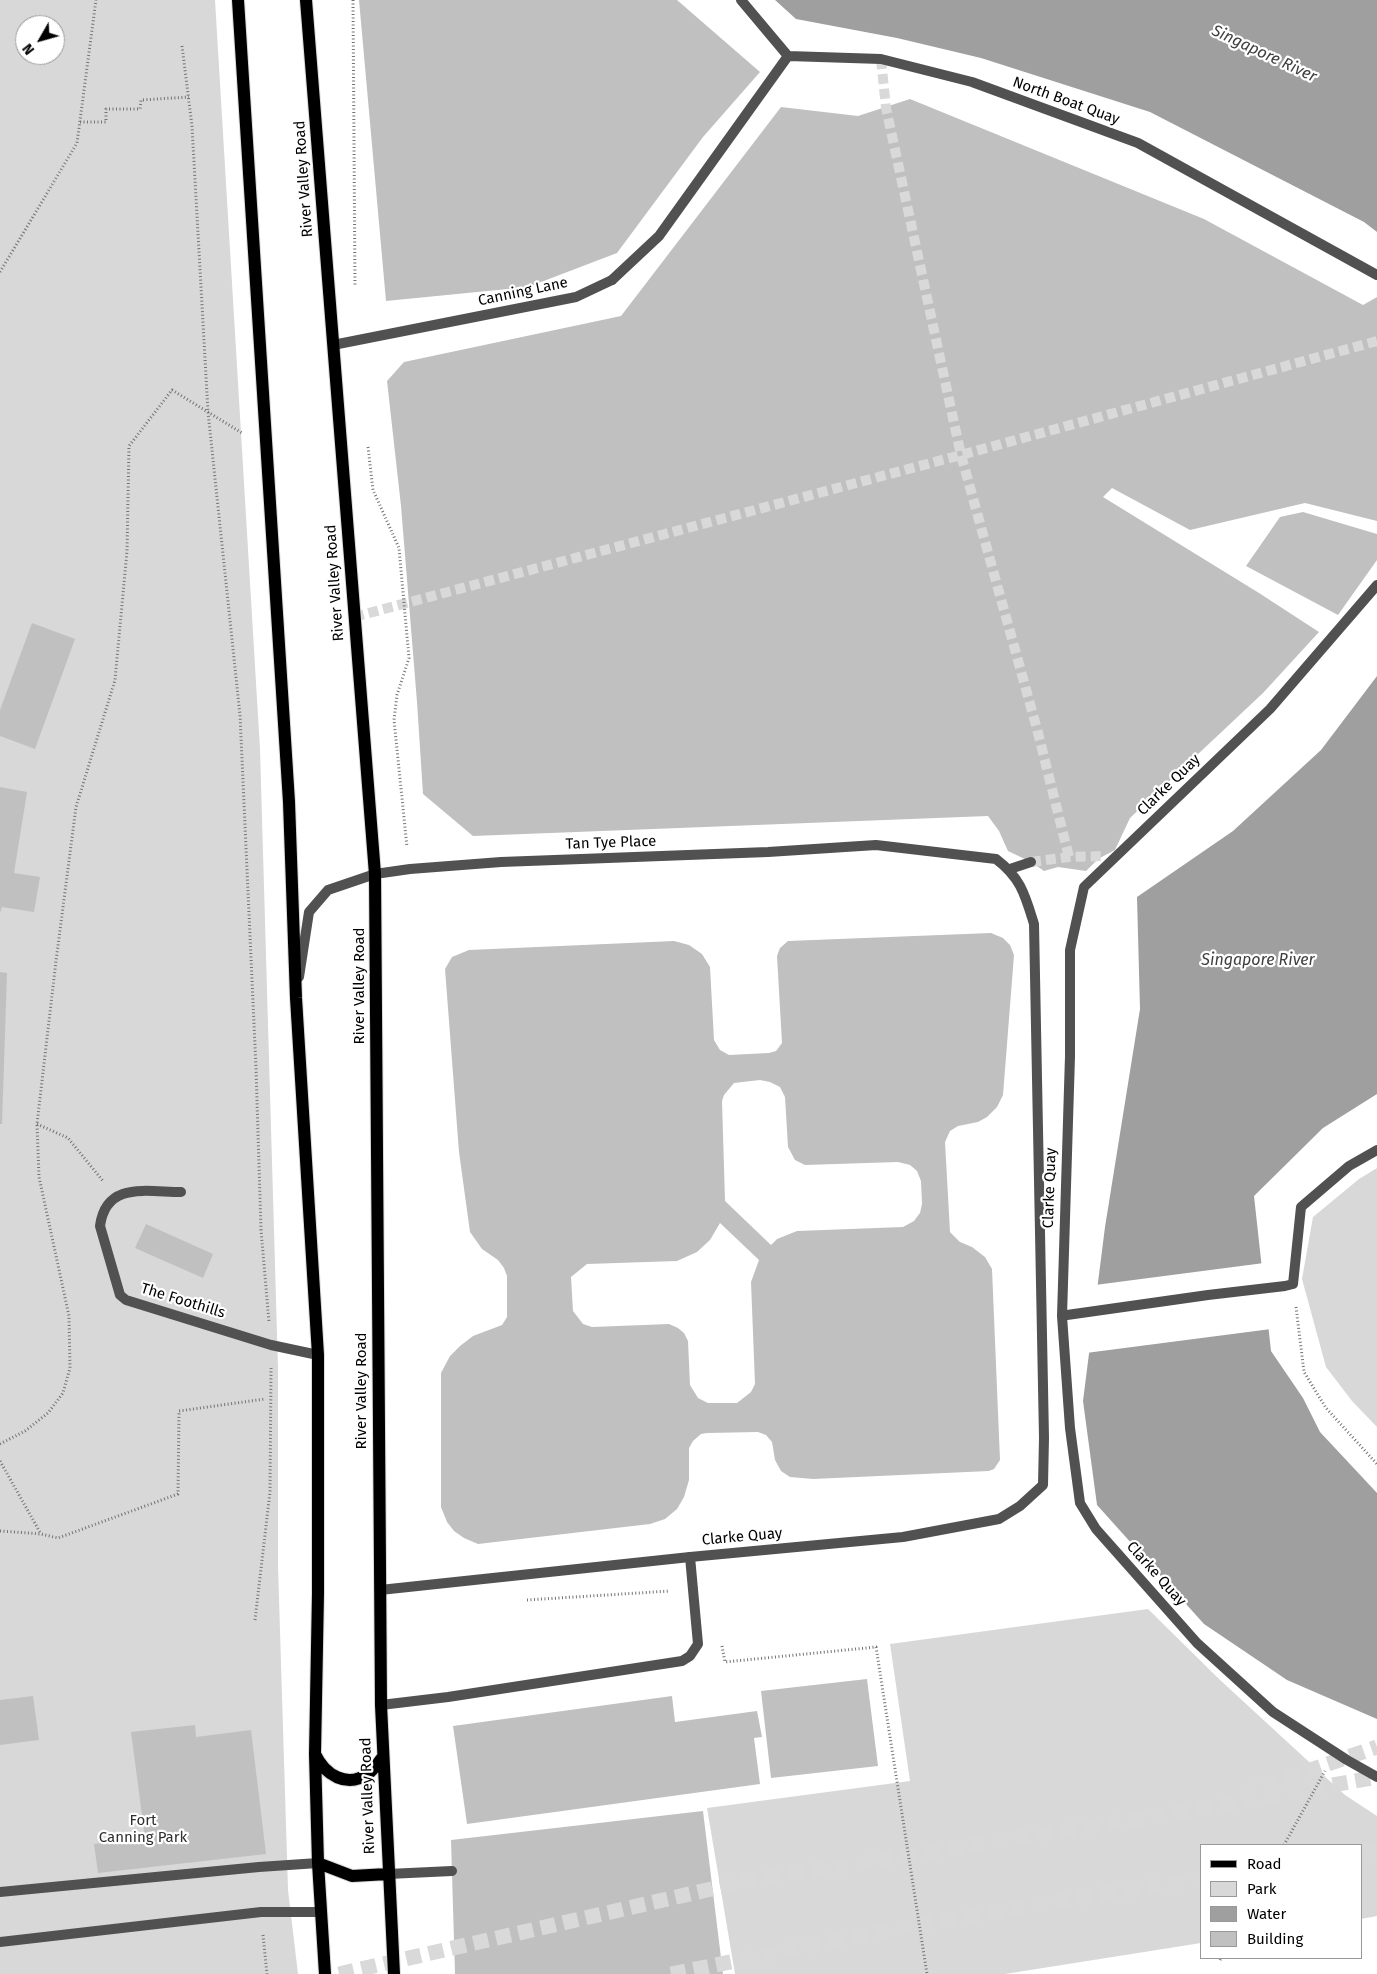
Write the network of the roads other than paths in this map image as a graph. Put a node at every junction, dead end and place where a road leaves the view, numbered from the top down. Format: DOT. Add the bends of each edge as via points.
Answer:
graph roads {
  1 [pos="238,0"];
  2 [pos="306,0"];
  3 [pos="741,0"];
  4 [pos="788,56"];
  5 [pos="1377,275"];
  6 [pos="333,345"];
  7 [pos="1377,585"];
  8 [pos="1117,855"];
  9 [pos="1104,856"];
  10 [pos="1032,862"];
  11 [pos="1010,869"];
  12 [pos="375,874"];
  13 [pos="296,998"];
  14 [pos="1377,1150"];
  15 [pos="181,1192"];
  16 [pos="1067,1315"];
  17 [pos="318,1355"];
  18 [pos="690,1557"];
  19 [pos="380,1590"];
  20 [pos="381,1705"];
  21 [pos="315,1754"];
  22 [pos="382,1758"];
  23 [pos="1377,1777"];
  24 [pos="318,1863"];
  25 [pos="452,1871"];
  26 [pos="388,1874"];
  27 [pos="0,1892"];
  28 [pos="321,1912"];
  29 [pos="0,1942"];
  30 [pos="325,1974"];
  31 [pos="394,1974"];
  1 -- 13 [label="main road" via="289,802"];
  2 -- 6 [label="main road, River Valley Road"];
  3 -- 4 [label="street"];
  4 -- 5 [label="street, North Boat Quay" via="881,59 972,82 1129,140"];
  4 -- 6 [label="street, Canning Lane" via="659,236 612,280 576,297"];
  6 -- 12 [label="main road, River Valley Road"];
  7 -- 8 [label="street, Clarke Quay" via="1270,708"];
  8 -- 9 [label="street"];
  8 -- 23 [label="street, Clarke Quay" via="1084,887 1070,950 1062,1316 1070,1428 1080,1503 1096,1529 1198,1642 1273,1712"];
  10 -- 11 [label="street"];
  11 -- 12 [label="street, Tan Tye Place" via="996,859 876,845 501,862"];
  11 -- 18 [label="street, Clarke Quay" via="1022,888 1034,924 1043,1485 1020,1506 999,1519 903,1538"];
  12 -- 13 [label="street, Tan Tye Place" via="328,890 308,912"];
  12 -- 19 [label="main road, River Valley Road"];
  13 -- 17 [label="main road"];
  14 -- 16 [label="street" via="1349,1166 1301,1207 1289,1285"];
  15 -- 17 [label="street, The Foothills" via="125,1192 107,1205 100,1226 120,1295 126,1300 271,1345"];
  17 -- 21 [label="main road"];
  18 -- 19 [label="street, Clarke Quay"];
  18 -- 20 [label="street" via="698,1644 682,1661"];
  19 -- 20 [label="main road, River Valley Road"];
  20 -- 22 [label="main road, River Valley Road"];
  21 -- 22 [label="main road" via="329,1773 343,1780 356,1780 369,1773"];
  21 -- 24 [label="main road"];
  22 -- 26 [label="main road, River Valley Road"];
  24 -- 26 [label="main road" via="352,1876"];
  24 -- 27 [label="street"];
  24 -- 28 [label="main road"];
  25 -- 26 [label="street"];
  26 -- 31 [label="main road, River Valley Road"];
  28 -- 29 [label="street" via="261,1912"];
  28 -- 30 [label="main road"];
}
